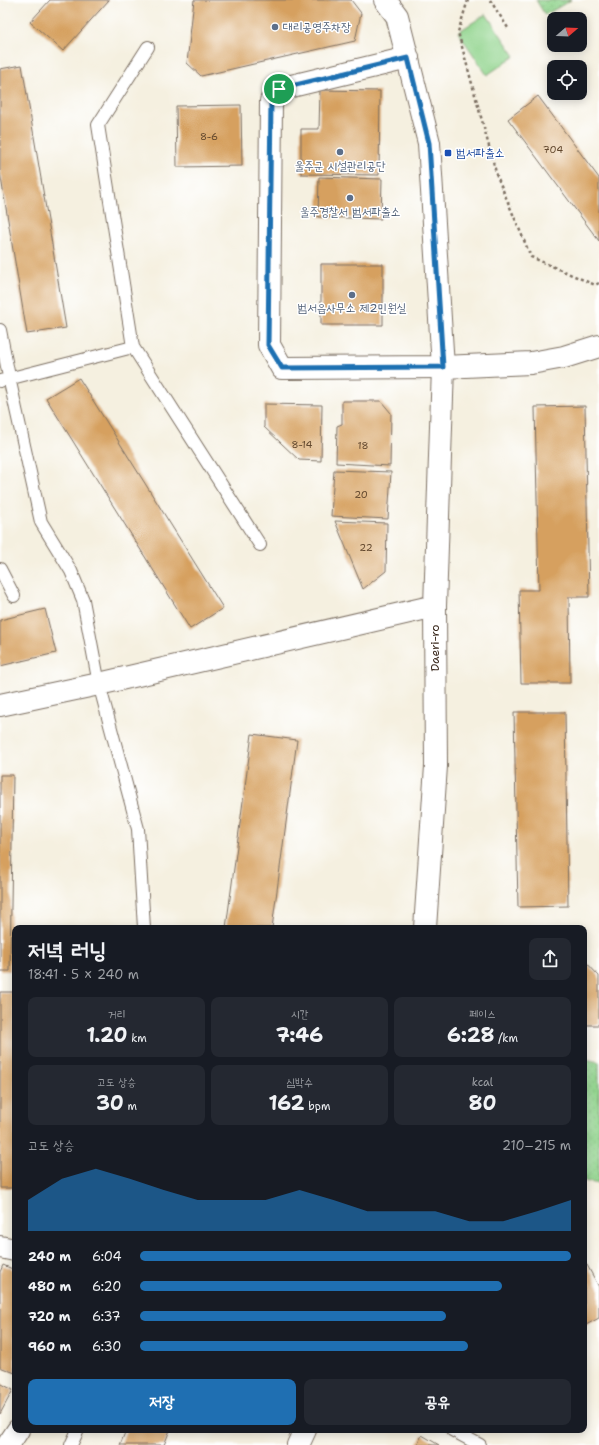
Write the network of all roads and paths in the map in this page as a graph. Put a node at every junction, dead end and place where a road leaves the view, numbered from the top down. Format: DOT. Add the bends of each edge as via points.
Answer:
graph roads {
  1 [pos="385,0"];
  2 [pos="468,0"];
  3 [pos="490,0"];
  4 [pos="508,28"];
  5 [pos="148,47"];
  6 [pos="408,58"];
  7 [pos="599,283"];
  8 [pos="0,330"];
  9 [pos="599,346"];
  10 [pos="134,347"];
  11 [pos="443,367"];
  12 [pos="5,380"];
  13 [pos="260,545"];
  14 [pos="0,569"];
  15 [pos="14,596"];
  16 [pos="435,606"];
  17 [pos="99,684"];
  18 [pos="0,705"];
  19 [pos="144,925"];
  20 [pos="425,925"];
  21 [pos="0,1247"];
  22 [pos="12,1249"];
  23 [pos="16,1433"];
  24 [pos="77,1433"];
  25 [pos="304,1433"];
  26 [pos="458,1433"];
  27 [pos="8,1445"];
  28 [pos="71,1445"];
  29 [pos="298,1445"];
  30 [pos="480,1445"];
  1 -- 6 [label="street, Daeri-ro" via="397,16"];
  2 -- 7 [label="path" via="458,32 497,176 531,257 596,284"];
  3 -- 4 [label="path"];
  5 -- 10 [label="lane" via="98,125"];
  6 -- 11 [label="street, Daeri-ro" via="429,143"];
  6 -- 11 [label="street" via="279,89 271,101 268,345 282,368"];
  8 -- 12 [label="lane"];
  9 -- 11 [label="street" via="564,357 531,363"];
  10 -- 12 [label="lane"];
  10 -- 13 [label="lane"];
  11 -- 16 [label="street, Daeri-ro"];
  12 -- 17 [label="lane" via="41,522 70,571 82,600"];
  14 -- 15 [label="lane"];
  16 -- 17 [label="street"];
  16 -- 20 [label="street, Daeri-ro" via="436,766"];
  17 -- 18 [label="street"];
  17 -- 19 [label="lane" via="138,829"];
  21 -- 22 [label="street"];
  23 -- 27 [label="street"];
  24 -- 28 [label="lane"];
  25 -- 29 [label="street"];
  26 -- 30 [label="lane"];
}
